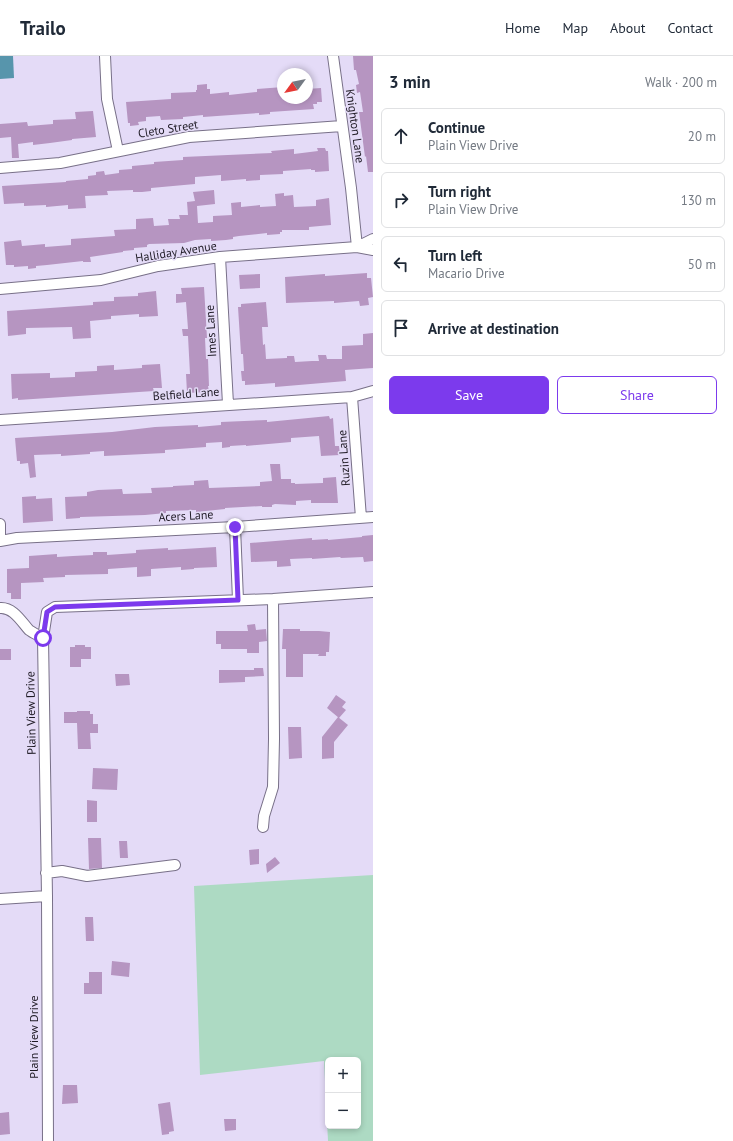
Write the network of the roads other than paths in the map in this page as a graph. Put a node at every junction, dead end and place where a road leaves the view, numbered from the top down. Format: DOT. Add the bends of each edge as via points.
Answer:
graph roads {
  1 [pos="105,56"];
  2 [pos="333,56"];
  3 [pos="342,126"];
  4 [pos="118,151"];
  5 [pos="0,168"];
  6 [pos="373,239"];
  7 [pos="357,247"];
  8 [pos="373,250"];
  9 [pos="220,257"];
  10 [pos="0,289"];
  11 [pos="373,391"];
  12 [pos="352,397"];
  13 [pos="228,404"];
  14 [pos="0,420"];
  15 [pos="373,517"];
  16 [pos="361,518"];
  17 [pos="0,524"];
  18 [pos="235,527"];
  19 [pos="0,541"];
  20 [pos="373,592"];
  21 [pos="274,599"];
  22 [pos="238,600"];
  23 [pos="0,608"];
  24 [pos="43,638"];
  25 [pos="263,827"];
  26 [pos="175,866"];
  27 [pos="46,873"];
  28 [pos="47,896"];
  29 [pos="0,899"];
  30 [pos="48,1141"];
  1 -- 4 [label="street" via="107,99"];
  2 -- 3 [label="street, Knighton Lane"];
  3 -- 4 [label="street, Cleto Street" via="189,137"];
  3 -- 7 [label="street, Knighton Lane"];
  4 -- 5 [label="street, Cleto Street" via="60,163"];
  6 -- 7 [label="street, Halliday Avenue"];
  7 -- 8 [label="street, Halliday Avenue"];
  7 -- 9 [label="street, Halliday Avenue"];
  9 -- 10 [label="street, Halliday Avenue" via="158,266 101,280"];
  9 -- 13 [label="street, Imes Lane"];
  11 -- 12 [label="street, Belfield Lane"];
  12 -- 13 [label="street, Belfield Lane"];
  12 -- 16 [label="street, Ruzin Lane"];
  13 -- 14 [label="street, Belfield Lane"];
  15 -- 16 [label="street, Acers Lane"];
  16 -- 18 [label="street, Acers Lane"];
  17 -- 19 [label="street"];
  18 -- 19 [label="street, Acers Lane"];
  18 -- 22 [label="street"];
  20 -- 21 [label="street, Plain View Drive"];
  21 -- 22 [label="street, Plain View Drive"];
  21 -- 25 [label="street" via="273,787"];
  22 -- 24 [label="street, Plain View Drive" via="55,607 47,612"];
  23 -- 24 [label="street" via="6,608 19,617 31,631"];
  24 -- 27 [label="street, Plain View Drive"];
  26 -- 27 [label="street" via="87,876 62,871"];
  27 -- 28 [label="street, Plain View Drive"];
  28 -- 29 [label="street"];
  28 -- 30 [label="street, Plain View Drive"];
}
